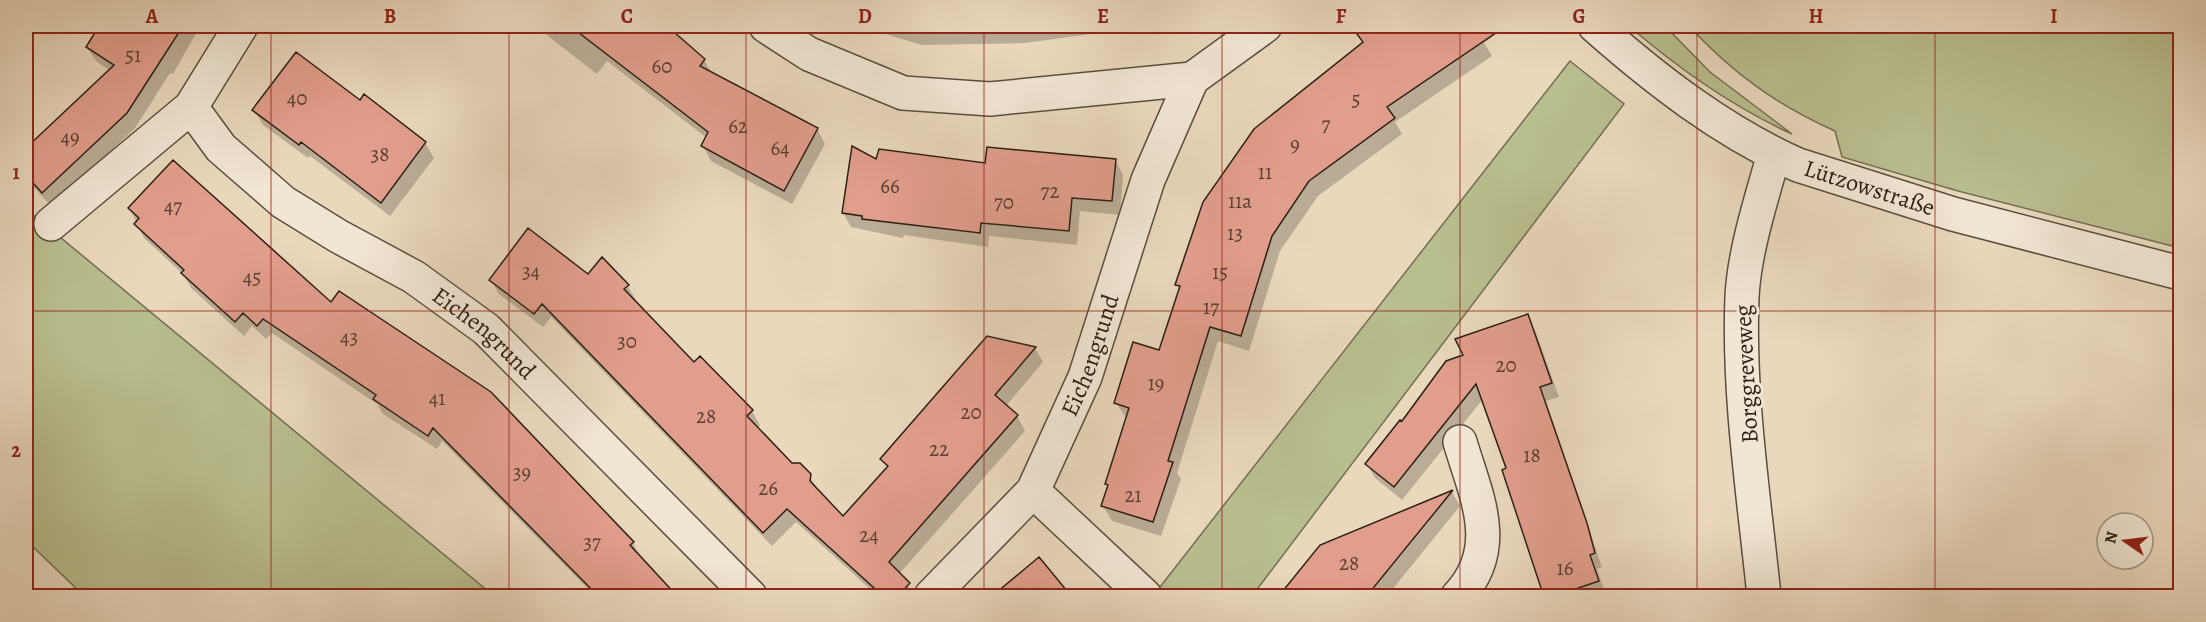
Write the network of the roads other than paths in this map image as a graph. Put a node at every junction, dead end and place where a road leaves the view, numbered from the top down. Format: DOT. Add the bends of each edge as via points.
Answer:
graph roads {
  1 [pos="241,26"];
  2 [pos="766,26"];
  3 [pos="1265,26"];
  4 [pos="1595,26"];
  5 [pos="1192,79"];
  6 [pos="191,107"];
  7 [pos="1774,154"];
  8 [pos="51,224"];
  9 [pos="2181,273"];
  10 [pos="1460,442"];
  11 [pos="1033,491"];
  12 [pos="750,597"];
  13 [pos="930,597"];
  14 [pos="1145,597"];
  15 [pos="1458,597"];
  16 [pos="1764,597"];
  1 -- 6 [label="street"];
  2 -- 5 [label="street" via="809,54 903,93 990,99"];
  3 -- 5 [label="street"];
  4 -- 7 [label="street, Lützowstraße" via="1683,96"];
  5 -- 11 [label="street, Eichengrund" via="1148,180 1085,377"];
  6 -- 8 [label="street"];
  6 -- 12 [label="street, Eichengrund" via="221,148 283,202 414,277 486,329"];
  7 -- 9 [label="street, Lützowstraße" via="1953,214"];
  7 -- 16 [label="street, Borggreveweg" via="1742,294 1747,426"];
  10 -- 15 [label="street" via="1480,511 1484,547 1472,582"];
  11 -- 13 [label="street, Eichengrund"];
  11 -- 14 [label="street"];
}
